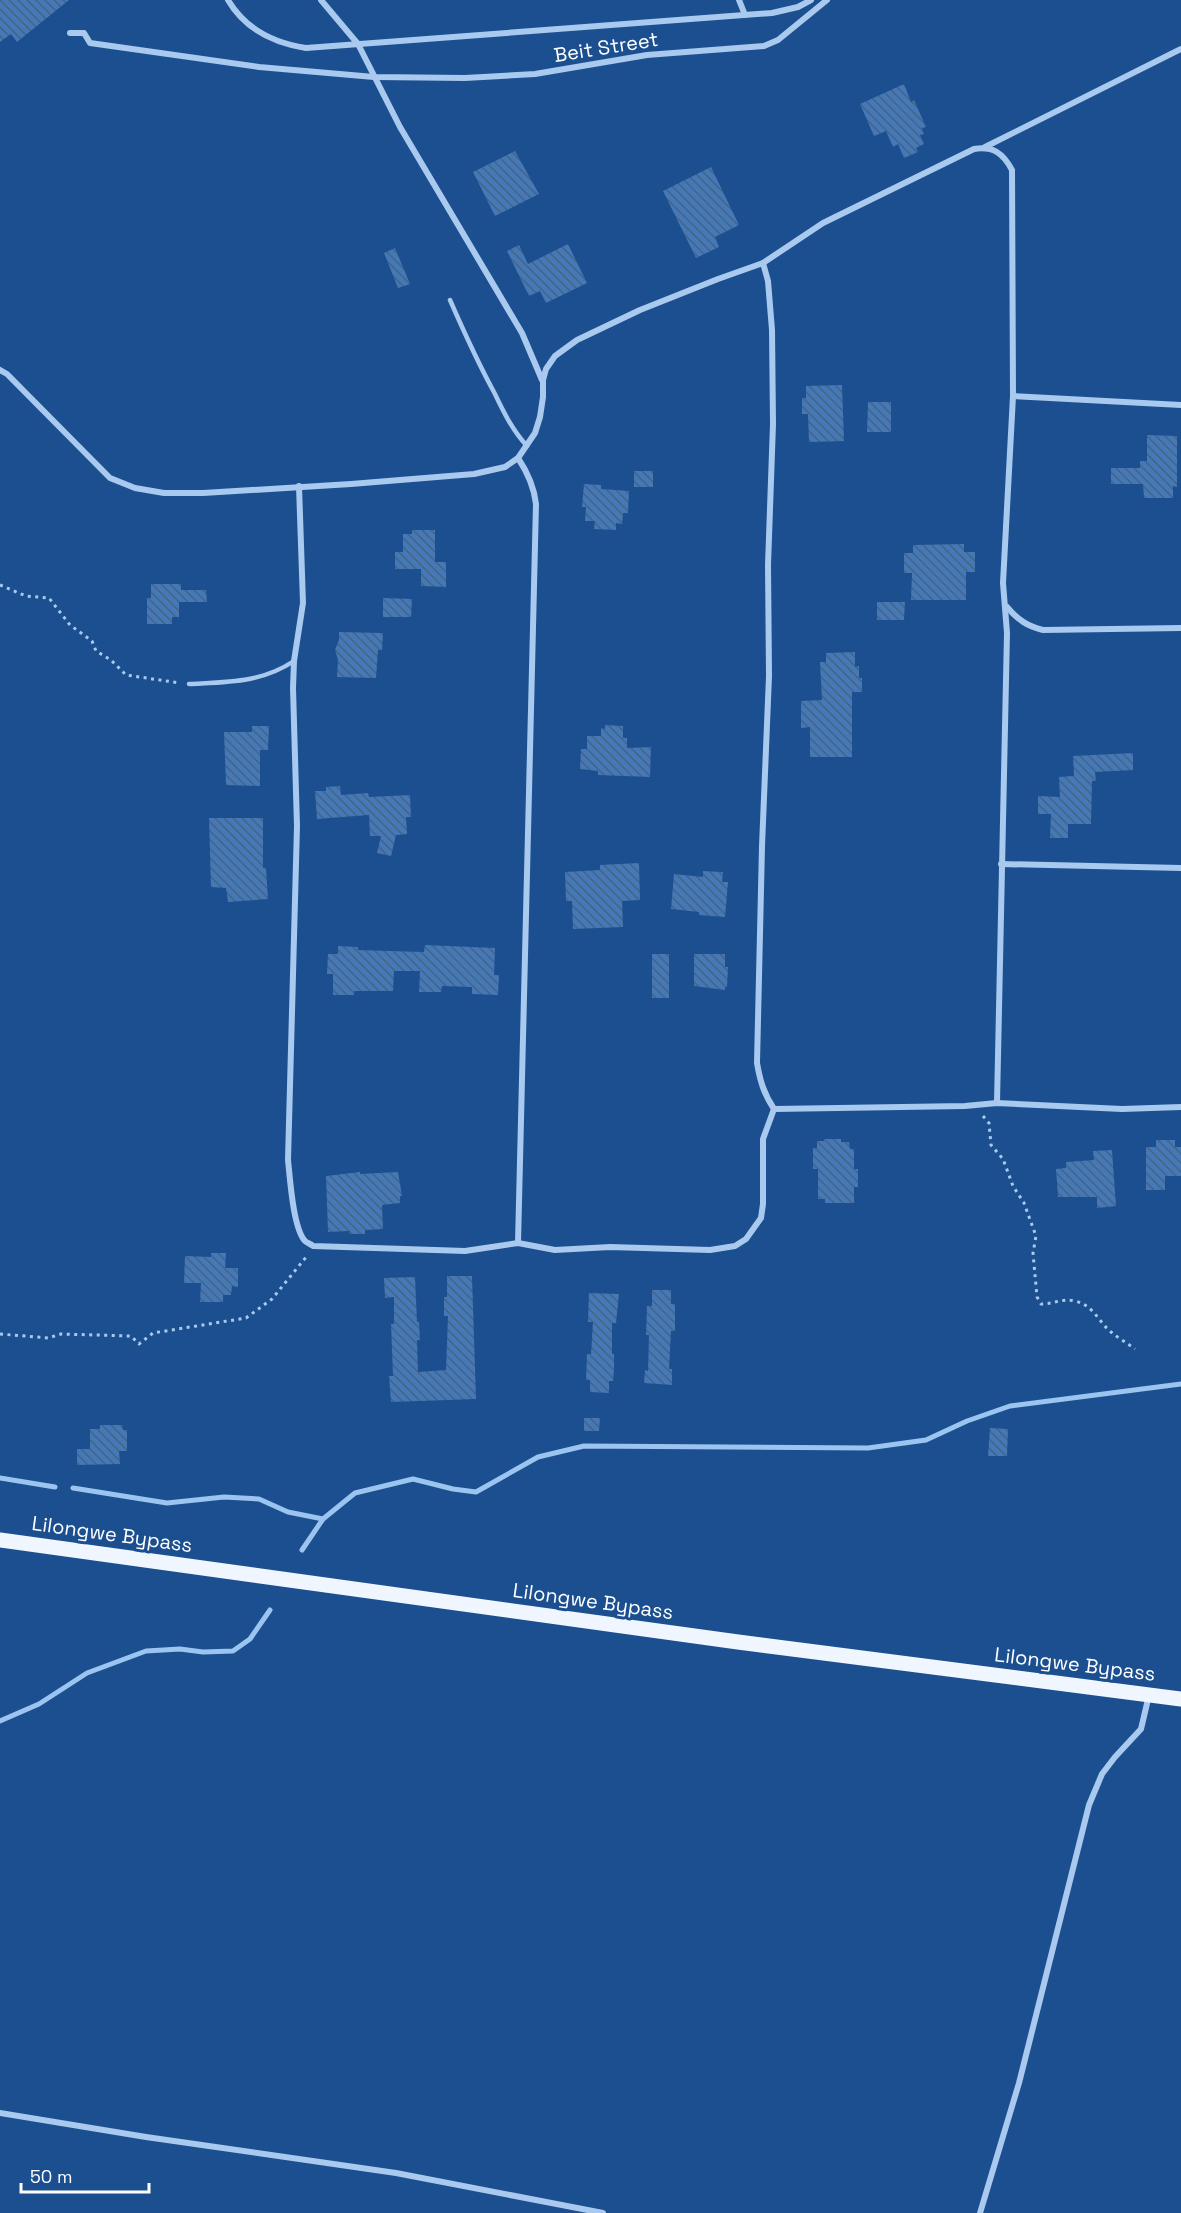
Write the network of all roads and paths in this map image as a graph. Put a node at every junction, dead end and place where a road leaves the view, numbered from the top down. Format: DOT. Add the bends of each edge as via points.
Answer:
graph roads {
  1 [pos="228,0"];
  2 [pos="321,0"];
  3 [pos="739,0"];
  4 [pos="811,0"];
  5 [pos="827,0"];
  6 [pos="745,15"];
  7 [pos="70,33"];
  8 [pos="358,44"];
  9 [pos="1181,49"];
  10 [pos="374,77"];
  11 [pos="985,147"];
  12 [pos="763,263"];
  13 [pos="450,300"];
  14 [pos="0,370"];
  15 [pos="543,380"];
  16 [pos="1013,396"];
  17 [pos="1181,405"];
  18 [pos="527,446"];
  19 [pos="518,458"];
  20 [pos="299,486"];
  21 [pos="0,585"];
  22 [pos="1006,607"];
  23 [pos="1181,628"];
  24 [pos="294,661"];
  25 [pos="189,684"];
  26 [pos="1001,864"];
  27 [pos="1181,868"];
  28 [pos="997,1103"];
  29 [pos="965,1106"];
  30 [pos="1181,1107"];
  31 [pos="774,1109"];
  32 [pos="518,1243"];
  33 [pos="313,1246"];
  34 [pos="0,1334"];
  35 [pos="1135,1349"];
  36 [pos="0,1540"];
  37 [pos="1149,1695"];
  38 [pos="1181,1699"];
  39 [pos="0,2113"];
  40 [pos="603,2213"];
  41 [pos="980,2213"];
  1 -- 8 [label="street" via="247,23 286,45 306,48"];
  2 -- 8 [label="street"];
  3 -- 6 [label="street"];
  4 -- 6 [label="street" via="772,13"];
  5 -- 10 [label="street, Beit Street" via="778,40 764,46 647,55 535,74"];
  6 -- 8 [label="street"];
  7 -- 10 [label="street, Beit Street" via="84,33 90,42 259,67"];
  8 -- 10 [label="street"];
  9 -- 11 [label="street"];
  10 -- 15 [label="street" via="522,333"];
  11 -- 12 [label="street" via="823,223"];
  11 -- 16 [label="street" via="1006,158 1012,170"];
  12 -- 15 [label="street" via="640,310 577,340 555,356"];
  12 -- 31 [label="street" via="772,330 773,424 758,1063 759,1080"];
  13 -- 18 [label="lane" via="476,359 517,435"];
  14 -- 20 [label="street" via="110,478 135,488 203,493"];
  15 -- 18 [label="street" via="540,417"];
  16 -- 17 [label="street"];
  16 -- 22 [label="street" via="1004,550"];
  18 -- 19 [label="street"];
  19 -- 20 [label="street" via="505,467 474,474"];
  19 -- 32 [label="street" via="534,487 536,504"];
  20 -- 24 [label="street" via="303,603"];
  21 -- 25 [label="path" via="26,596 50,598 70,625 126,675"];
  22 -- 23 [label="street" via="1029,627 1044,630"];
  22 -- 26 [label="street"];
  24 -- 25 [label="lane" via="279,671 242,682"];
  24 -- 33 [label="street" via="297,826 288,1160 297,1223 304,1240"];
  26 -- 27 [label="street"];
  26 -- 28 [label="street"];
  28 -- 29 [label="street"];
  28 -- 30 [label="street" via="1122,1109"];
  29 -- 31 [label="street"];
  29 -- 35 [label="path" via="989,1123 991,1145 1003,1159 1024,1203 1035,1236 1033,1254 1041,1304 1061,1300 1085,1305 1109,1331"];
  31 -- 32 [label="street" via="763,1139 761,1218 746,1239 735,1246 710,1250 555,1250"];
  32 -- 33 [label="street" via="465,1251"];
  33 -- 34 [label="path" via="272,1299 246,1318 153,1333 139,1344 131,1336 61,1334 48,1338"];
  36 -- 37 [label="main road, Lilongwe Bypass"];
  37 -- 38 [label="main road, Lilongwe Bypass"];
  37 -- 41 [label="street" via="1141,1729 1102,1774 1089,1805 1019,2083"];
  39 -- 40 [label="street" via="396,2173"];
}
